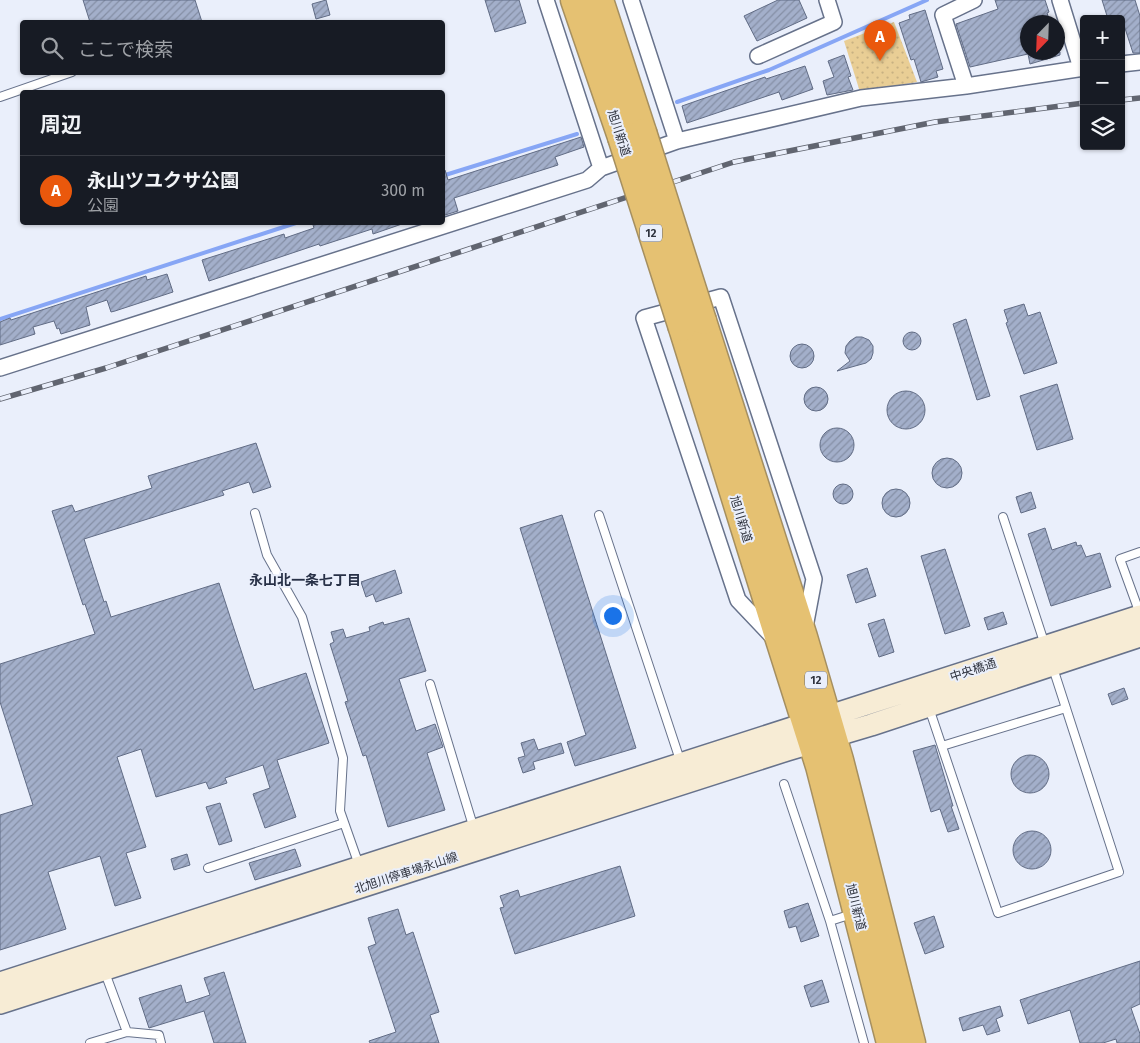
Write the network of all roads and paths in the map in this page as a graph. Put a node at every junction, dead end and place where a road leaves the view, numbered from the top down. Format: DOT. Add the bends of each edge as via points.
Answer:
graph roads {
  1 [pos="546,0"];
  2 [pos="574,0"];
  3 [pos="600,0"];
  4 [pos="631,0"];
  5 [pos="827,0"];
  6 [pos="974,0"];
  7 [pos="1060,0"];
  8 [pos="758,56"];
  9 [pos="1080,62"];
  10 [pos="1140,62"];
  11 [pos="1125,64"];
  12 [pos="1080,68"];
  13 [pos="63,75"];
  14 [pos="966,86"];
  15 [pos="20,90"];
  16 [pos="20,90"];
  17 [pos="0,97"];
  18 [pos="632,135"];
  19 [pos="677,140"];
  20 [pos="602,168"];
  21 [pos="0,368"];
  22 [pos="255,513"];
  23 [pos="600,515"];
  24 [pos="1003,517"];
  25 [pos="1140,552"];
  26 [pos="1140,615"];
  27 [pos="1140,636"];
  28 [pos="792,640"];
  29 [pos="1048,655"];
  30 [pos="430,684"];
  31 [pos="928,706"];
  32 [pos="1066,708"];
  33 [pos="820,730"];
  34 [pos="942,746"];
  35 [pos="682,765"];
  36 [pos="784,784"];
  37 [pos="583,806"];
  38 [pos="344,823"];
  39 [pos="475,831"];
  40 [pos="208,868"];
  41 [pos="363,877"];
  42 [pos="857,912"];
  43 [pos="830,921"];
  44 [pos="101,961"];
  45 [pos="0,984"];
  46 [pos="0,1003"];
  47 [pos="127,1032"];
  48 [pos="92,1043"];
  49 [pos="161,1043"];
  50 [pos="864,1043"];
  51 [pos="890,1043"];
  52 [pos="912,1043"];
  1 -- 20 [label="street"];
  2 -- 18 [label="highway, 旭川新道 / 12"];
  3 -- 18 [label="highway, 旭川新道 / 12"];
  4 -- 19 [label="street"];
  5 -- 8 [label="street" via="834,22"];
  6 -- 14 [label="street" via="943,15"];
  7 -- 9 [label="street"];
  10 -- 11 [label="street"];
  12 -- 14 [label="street"];
  13 -- 16 [label="lane"];
  14 -- 19 [label="street" via="861,98"];
  15 -- 17 [label="lane"];
  18 -- 28 [label="highway, 旭川新道 / 12, bridge"];
  19 -- 20 [label="street"];
  20 -- 21 [label="street" via="587,180"];
  22 -- 38 [label="lane" via="267,555 302,617 341,748 340,811"];
  23 -- 35 [label="lane"];
  24 -- 29 [label="lane"];
  25 -- 26 [label="lane" via="1120,559"];
  26 -- 29 [label="main road, 中央橋通"];
  27 -- 29 [label="main road, 中央橋通"];
  28 -- 28 [label="street" via="738,600 644,318 721,296 814,579"];
  28 -- 33 [label="highway, 旭川新道 / 12"];
  29 -- 31 [label="main road, 中央橋通"];
  29 -- 32 [label="lane"];
  29 -- 33 [label="main road, 中央橋通"];
  30 -- 39 [label="lane"];
  31 -- 33 [label="main road, 中央橋通"];
  31 -- 34 [label="lane"];
  32 -- 34 [label="lane"];
  32 -- 34 [label="lane" via="1119,872 998,913"];
  33 -- 35 [label="main road, 北旭川停車場永山線"];
  33 -- 37 [label="main road, 北旭川停車場永山線"];
  33 -- 42 [label="highway, 旭川新道 / 12"];
  33 -- 52 [label="highway, 旭川新道 / 12"];
  35 -- 37 [label="main road, 北旭川停車場永山線"];
  36 -- 43 [label="lane"];
  37 -- 39 [label="main road, 北旭川停車場永山線"];
  37 -- 41 [label="main road, 北旭川停車場永山線"];
  38 -- 40 [label="lane"];
  38 -- 41 [label="lane"];
  39 -- 41 [label="main road, 北旭川停車場永山線"];
  41 -- 44 [label="main road, 北旭川停車場永山線"];
  42 -- 43 [label="lane"];
  42 -- 51 [label="highway, 旭川新道 / 12"];
  43 -- 50 [label="lane"];
  44 -- 45 [label="main road, 北旭川停車場永山線"];
  44 -- 46 [label="main road, 北旭川停車場永山線"];
  44 -- 47 [label="lane"];
  47 -- 48 [label="lane"];
  47 -- 49 [label="lane" via="159,1035"];
}
